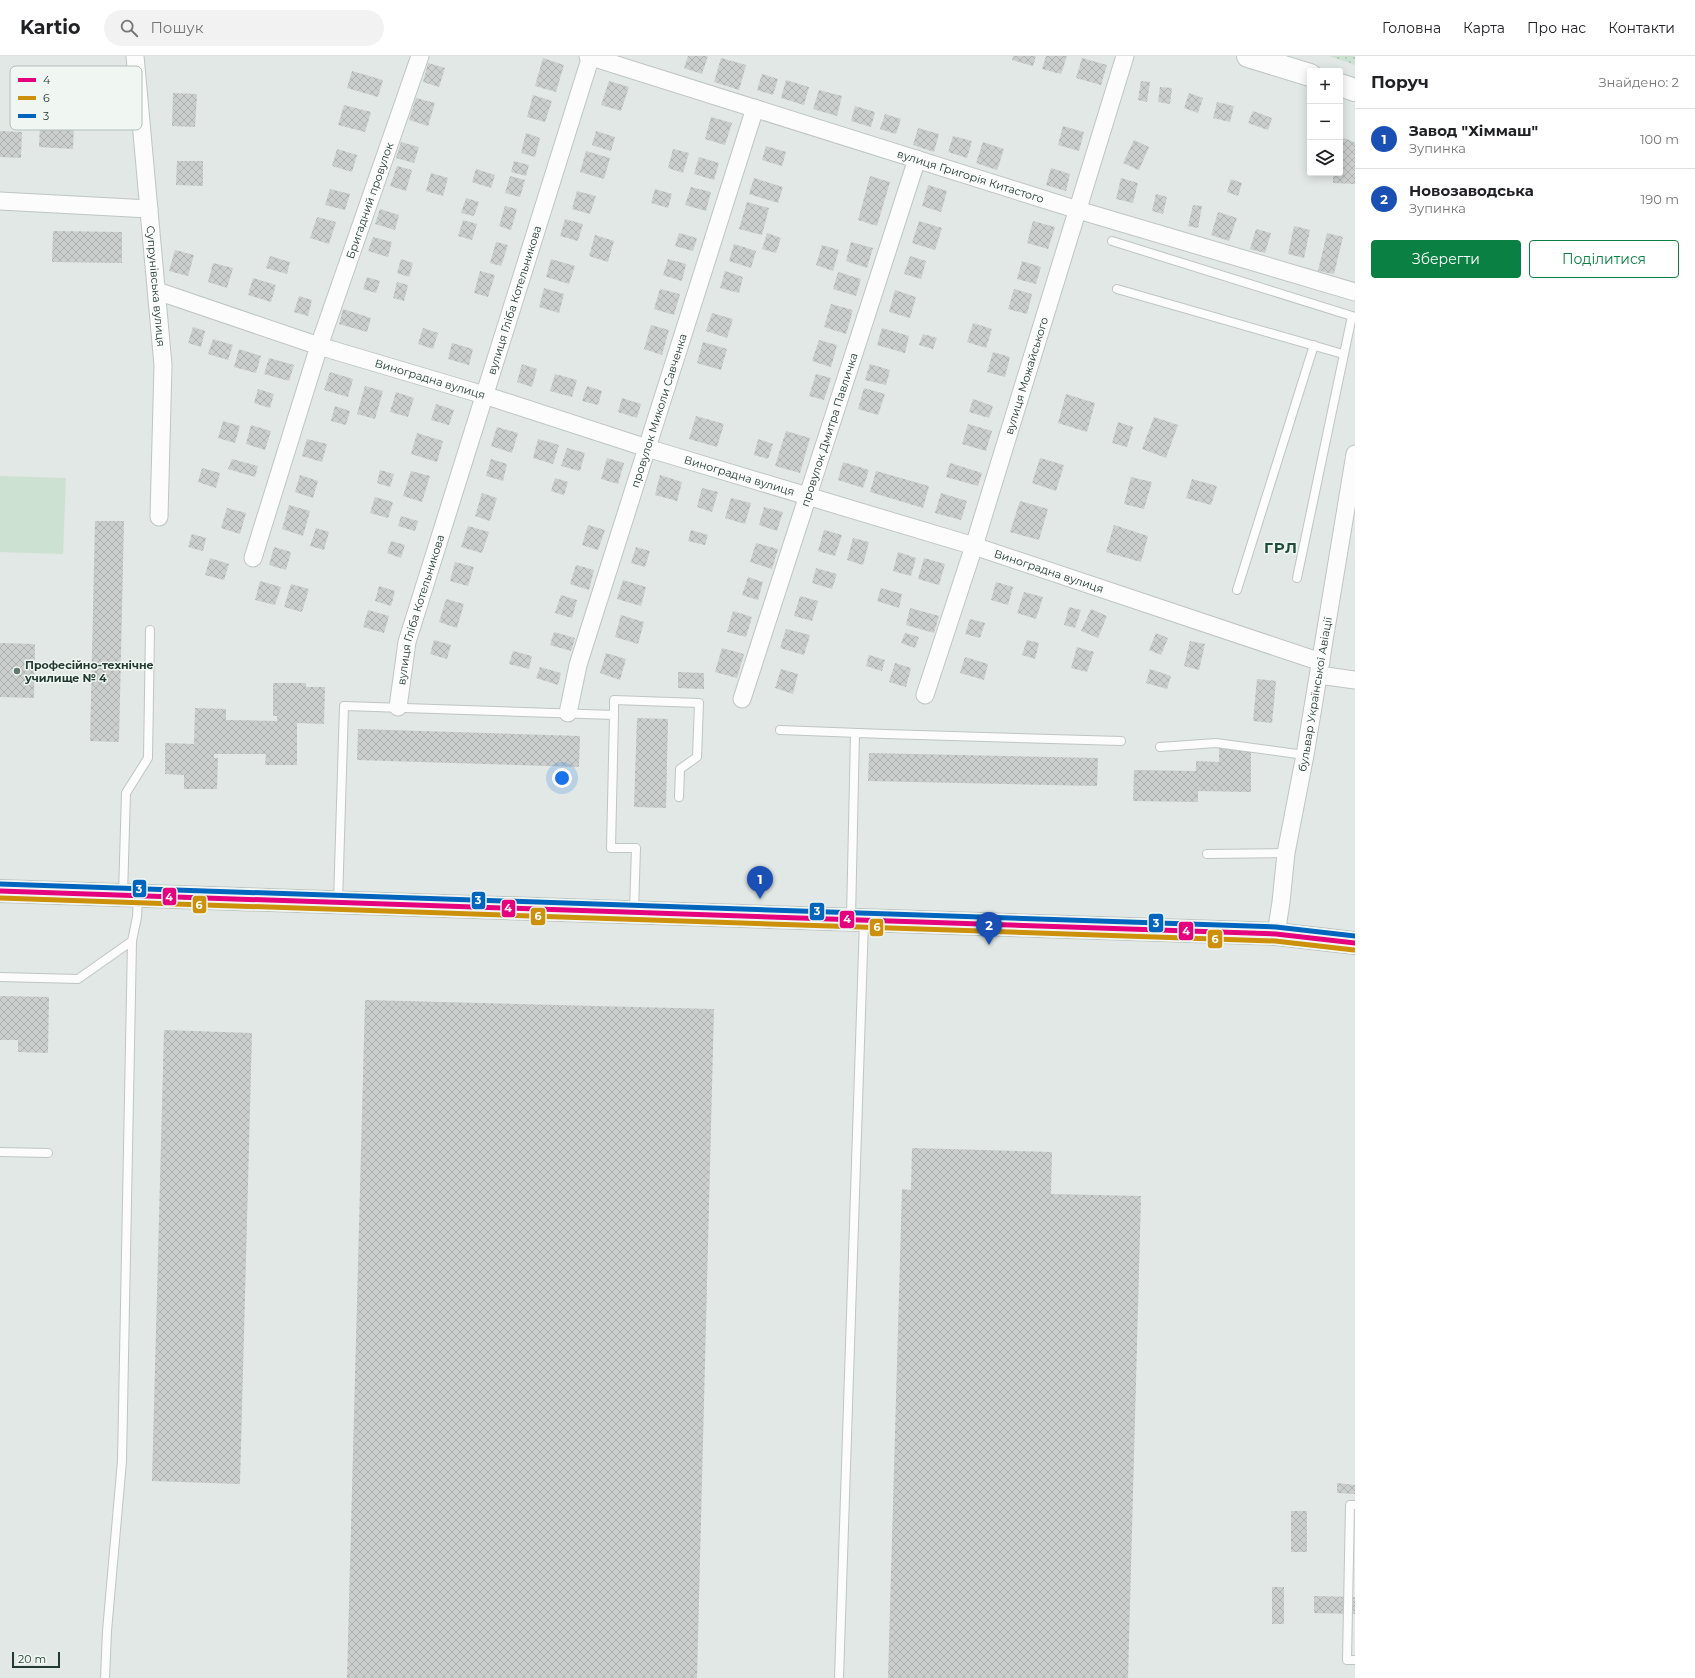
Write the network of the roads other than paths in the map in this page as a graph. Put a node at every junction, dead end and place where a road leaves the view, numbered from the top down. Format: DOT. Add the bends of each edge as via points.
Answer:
graph roads {
  1 [pos="135,56"];
  2 [pos="420,56"];
  3 [pos="590,56"];
  4 [pos="1125,56"];
  5 [pos="1248,56"];
  6 [pos="136,66"];
  7 [pos="1307,75"];
  8 [pos="1343,86"];
  9 [pos="1355,90"];
  10 [pos="755,108"];
  11 [pos="142,130"];
  12 [pos="917,159"];
  13 [pos="0,201"];
  14 [pos="149,209"];
  15 [pos="1078,210"];
  16 [pos="1112,240"];
  17 [pos="1117,289"];
  18 [pos="157,291"];
  19 [pos="1355,292"];
  20 [pos="1354,316"];
  21 [pos="319,346"];
  22 [pos="1314,346"];
  23 [pos="1343,354"];
  24 [pos="484,395"];
  25 [pos="647,448"];
  26 [pos="1355,456"];
  27 [pos="808,496"];
  28 [pos="159,517"];
  29 [pos="974,546"];
  30 [pos="253,558"];
  31 [pos="1297,578"];
  32 [pos="1237,590"];
  33 [pos="150,630"];
  34 [pos="1320,669"];
  35 [pos="1355,680"];
  36 [pos="925,695"];
  37 [pos="742,699"];
  38 [pos="398,708"];
  39 [pos="568,713"];
  40 [pos="614,715"];
  41 [pos="780,730"];
  42 [pos="855,733"];
  43 [pos="1121,741"];
  44 [pos="1160,747"];
  45 [pos="1305,755"];
  46 [pos="679,797"];
  47 [pos="1286,853"];
  48 [pos="1207,854"];
  49 [pos="0,891"];
  50 [pos="130,896"];
  51 [pos="338,903"];
  52 [pos="634,913"];
  53 [pos="858,920"];
  54 [pos="1276,934"];
  55 [pos="132,941"];
  56 [pos="1355,943"];
  57 [pos="0,977"];
  58 [pos="0,1152"];
  59 [pos="48,1153"];
  60 [pos="1355,1505"];
  61 [pos="1355,1660"];
  62 [pos="105,1678"];
  63 [pos="839,1678"];
  1 -- 6 [label="street, Супрунівська вулиця"];
  2 -- 21 [label="street, Бригадний провулок"];
  3 -- 10 [label="street, вулиця Григорія Китастого"];
  3 -- 24 [label="street, вулиця Гліба Котельникова"];
  4 -- 15 [label="street, вулиця Можайського"];
  5 -- 7 [label="street"];
  8 -- 9 [label="street"];
  10 -- 12 [label="street, вулиця Григорія Китастого"];
  10 -- 25 [label="street, провулок Миколи Савченка"];
  11 -- 14 [label="street, Супрунівська вулиця"];
  12 -- 15 [label="street, вулиця Григорія Китастого"];
  12 -- 27 [label="street, провулок Дмитра Павличка"];
  13 -- 14 [label="street"];
  14 -- 18 [label="street, Супрунівська вулиця"];
  15 -- 19 [label="street, вулиця Григорія Китастого"];
  15 -- 29 [label="street, вулиця Можайського"];
  16 -- 20 [label="lane"];
  17 -- 22 [label="lane"];
  18 -- 21 [label="street, Виноградна вулиця"];
  18 -- 28 [label="street, Супрунівська вулиця" via="163,365"];
  20 -- 23 [label="lane"];
  21 -- 24 [label="street, Виноградна вулиця"];
  21 -- 30 [label="street, Бригадний провулок"];
  22 -- 23 [label="lane"];
  22 -- 32 [label="lane"];
  23 -- 31 [label="lane"];
  24 -- 25 [label="street, Виноградна вулиця"];
  24 -- 38 [label="street, вулиця Гліба Котельникова" via="407,642"];
  25 -- 27 [label="street, Виноградна вулиця"];
  25 -- 39 [label="street, провулок Миколи Савченка" via="578,665"];
  26 -- 34 [label="street, бульвар Української Авіації"];
  27 -- 29 [label="street, Виноградна вулиця"];
  27 -- 37 [label="street, провулок Дмитра Павличка"];
  29 -- 34 [label="street, Виноградна вулиця"];
  29 -- 36 [label="street, вулиця Можайського"];
  33 -- 50 [label="lane" via="148,758 126,792"];
  34 -- 35 [label="street, Виноградна вулиця"];
  34 -- 45 [label="street, бульвар Української Авіації"];
  38 -- 39 [label="lane"];
  38 -- 51 [label="lane" via="344,706"];
  39 -- 40 [label="lane"];
  40 -- 46 [label="lane" via="614,700 699,703 697,757 680,769"];
  40 -- 52 [label="lane" via="611,848 636,848"];
  41 -- 42 [label="lane"];
  42 -- 43 [label="lane"];
  42 -- 53 [label="lane"];
  44 -- 45 [label="lane" via="1216,743"];
  45 -- 47 [label="street, бульвар Української Авіації"];
  47 -- 48 [label="lane"];
  47 -- 54 [label="street, бульвар Української Авіації"];
  49 -- 50 [label="street"];
  50 -- 51 [label="street"];
  50 -- 55 [label="lane" via="137,918"];
  51 -- 52 [label="street"];
  52 -- 53 [label="street"];
  53 -- 54 [label="street"];
  53 -- 63 [label="lane"];
  54 -- 56 [label="street"];
  55 -- 57 [label="lane" via="78,979"];
  55 -- 62 [label="lane" via="122,1461"];
  58 -- 59 [label="lane"];
  60 -- 61 [label="lane" via="1350,1505 1348,1660"];
}
